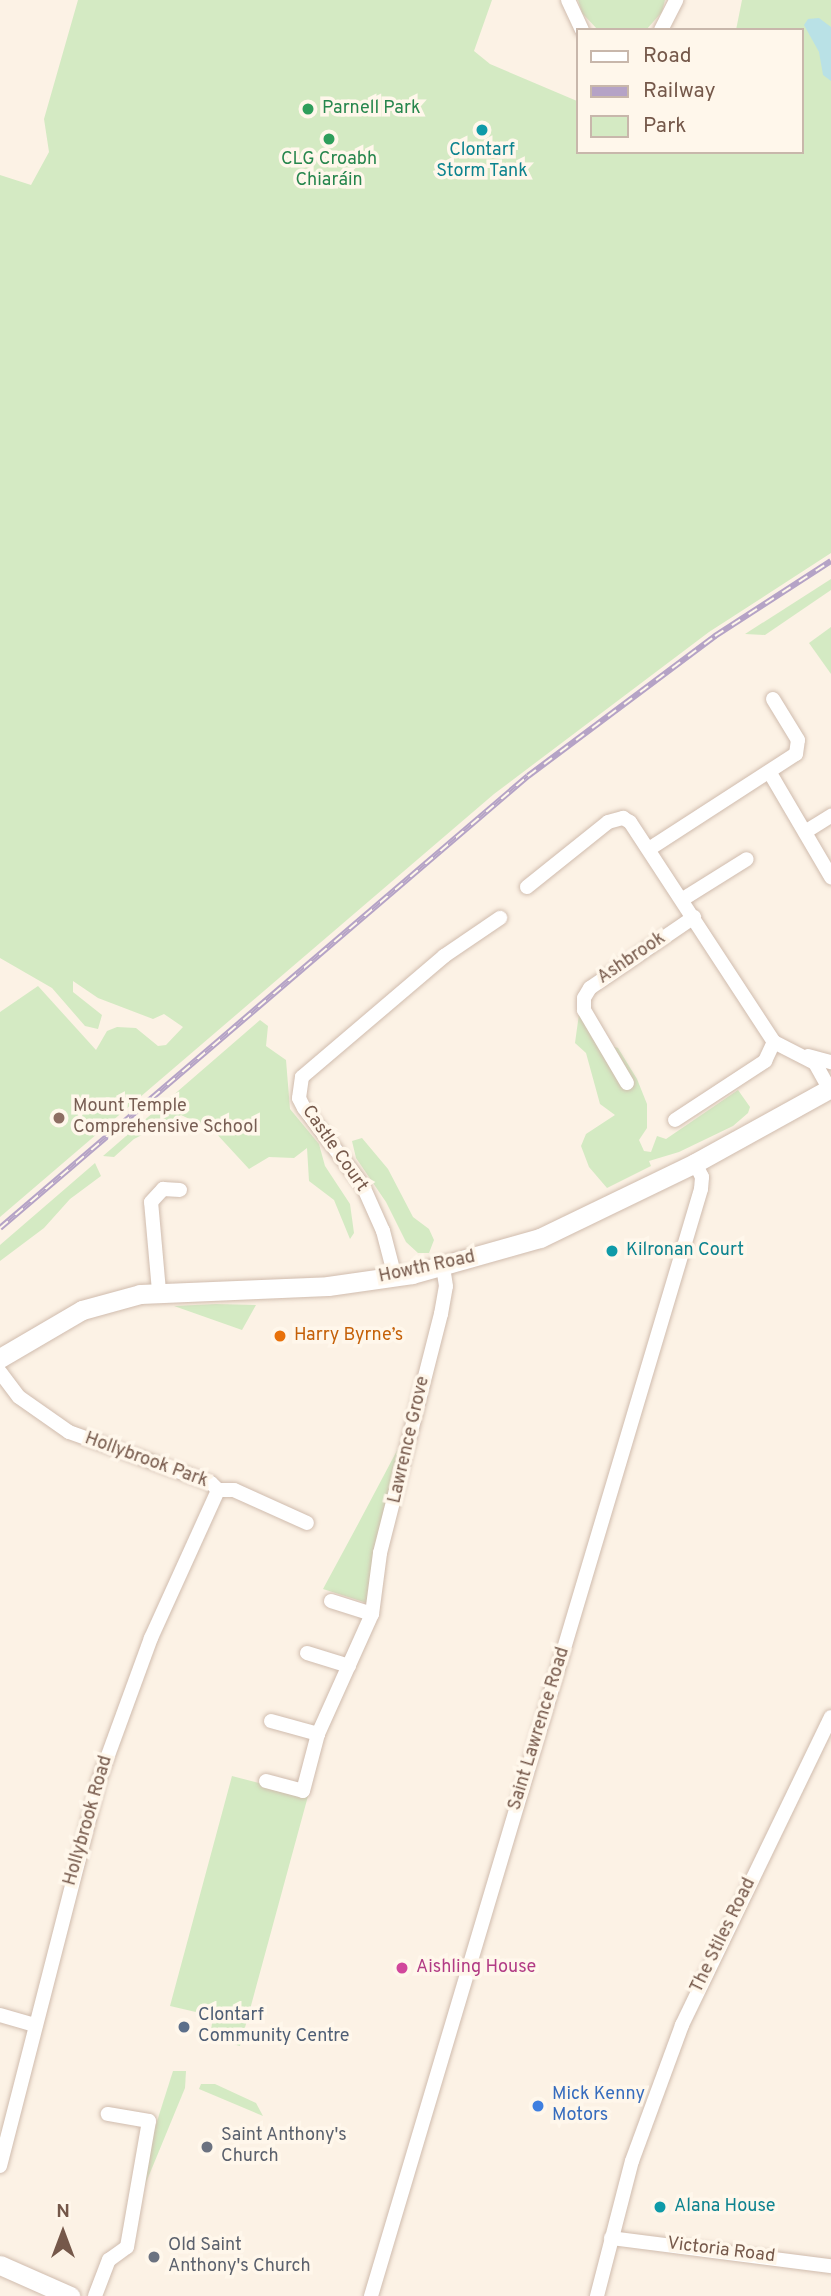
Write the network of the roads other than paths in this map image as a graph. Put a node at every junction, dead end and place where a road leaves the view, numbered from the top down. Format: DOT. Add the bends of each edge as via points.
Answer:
graph roads {
  1 [pos="568,0"];
  2 [pos="676,0"];
  3 [pos="581,28"];
  4 [pos="663,28"];
  5 [pos="773,699"];
  6 [pos="770,773"];
  7 [pos="831,816"];
  8 [pos="805,832"];
  9 [pos="649,849"];
  10 [pos="747,859"];
  11 [pos="831,877"];
  12 [pos="527,887"];
  13 [pos="683,900"];
  14 [pos="694,917"];
  15 [pos="500,918"];
  16 [pos="775,1042"];
  17 [pos="803,1054"];
  18 [pos="831,1062"];
  19 [pos="626,1083"];
  20 [pos="830,1089"];
  21 [pos="675,1120"];
  22 [pos="695,1163"];
  23 [pos="180,1190"];
  24 [pos="443,1266"];
  25 [pos="394,1277"];
  26 [pos="159,1291"];
  27 [pos="0,1358"];
  28 [pos="0,1372"];
  29 [pos="218,1490"];
  30 [pos="307,1523"];
  31 [pos="331,1601"];
  32 [pos="372,1614"];
  33 [pos="307,1653"];
  34 [pos="349,1666"];
  35 [pos="831,1717"];
  36 [pos="271,1721"];
  37 [pos="318,1734"];
  38 [pos="266,1781"];
  39 [pos="0,2015"];
  40 [pos="36,2025"];
  41 [pos="108,2114"];
  42 [pos="0,2166"];
  43 [pos="611,2238"];
  44 [pos="0,2265"];
  45 [pos="831,2266"];
  46 [pos="70,2296"];
  47 [pos="95,2296"];
  48 [pos="370,2296"];
  49 [pos="597,2296"];
  1 -- 3 [label="street"];
  2 -- 4 [label="street"];
  5 -- 6 [label="street" via="800,747"];
  6 -- 8 [label="street"];
  6 -- 9 [label="street"];
  7 -- 8 [label="street"];
  8 -- 11 [label="street"];
  9 -- 12 [label="street" via="630,822 615,818"];
  9 -- 13 [label="street"];
  10 -- 13 [label="street"];
  13 -- 14 [label="street"];
  14 -- 16 [label="street"];
  14 -- 19 [label="street, Ashbrook" via="590,988 584,998 584,1010"];
  15 -- 25 [label="street, Castle Court" via="444,956 310,1066 299,1088 304,1108 369,1198"];
  16 -- 17 [label="street"];
  16 -- 21 [label="street" via="765,1061"];
  17 -- 18 [label="street"];
  17 -- 20 [label="street" via="815,1063"];
  20 -- 22 [label="main road, Howth Road"];
  22 -- 24 [label="main road, Howth Road" via="540,1238"];
  22 -- 48 [label="street, Saint Lawrence Road" via="702,1177 694,1213"];
  23 -- 26 [label="street" via="163,1189 152,1202"];
  24 -- 25 [label="main road, Howth Road"];
  24 -- 32 [label="street, Lawrence Grove" via="446,1286 441,1314 380,1553"];
  25 -- 26 [label="main road, Howth Road" via="312,1287"];
  26 -- 27 [label="main road, Howth Road" via="82,1310"];
  28 -- 29 [label="street, Hollybrook Park" via="19,1397 69,1432 211,1483"];
  29 -- 30 [label="street, Hollybrook Park" via="234,1490"];
  29 -- 40 [label="street, Hollybrook Road" via="150,1638 113,1739"];
  31 -- 32 [label="street"];
  32 -- 34 [label="street, Lawrence Grove"];
  33 -- 34 [label="street"];
  34 -- 37 [label="street, Lawrence Grove"];
  35 -- 43 [label="street, The Stiles Road" via="700,1983 632,2161"];
  36 -- 37 [label="street"];
  37 -- 38 [label="street, Lawrence Grove" via="303,1791"];
  39 -- 40 [label="street"];
  40 -- 42 [label="street, Hollybrook Road"];
  41 -- 47 [label="street" via="149,2121 127,2247 109,2260"];
  43 -- 45 [label="street, Victoria Road"];
  43 -- 49 [label="street, The Stiles Road"];
  44 -- 46 [label="main road"];
}
